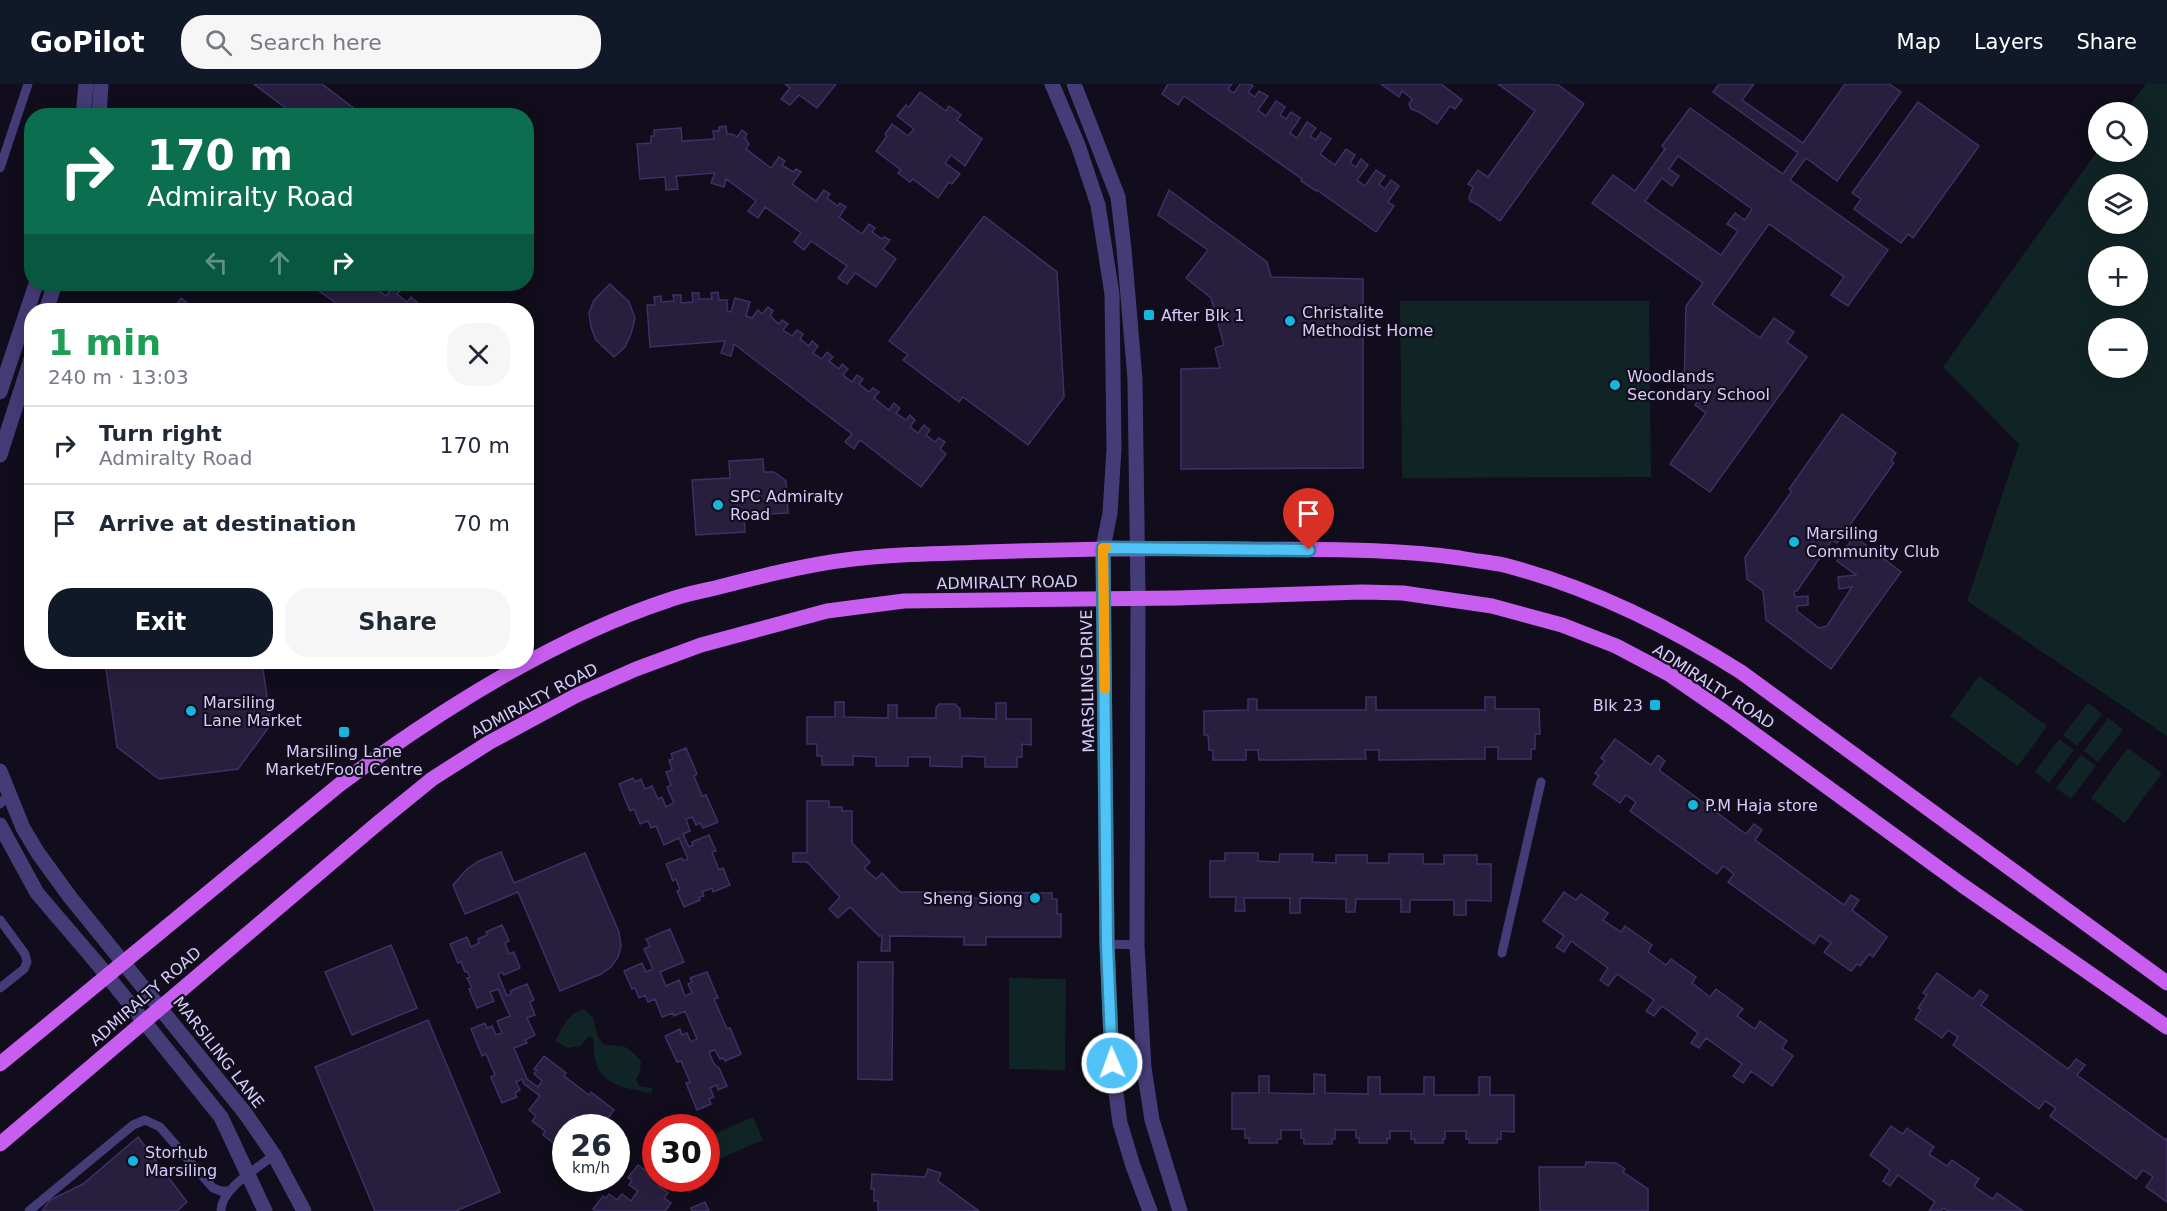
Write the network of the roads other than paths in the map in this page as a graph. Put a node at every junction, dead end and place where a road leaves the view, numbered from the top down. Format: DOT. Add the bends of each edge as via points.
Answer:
graph roads {
  1 [pos="28,84"];
  2 [pos="86,84"];
  3 [pos="101,84"];
  4 [pos="1052,84"];
  5 [pos="1074,84"];
  6 [pos="84,108"];
  7 [pos="100,108"];
  8 [pos="0,168"];
  9 [pos="24,320"];
  10 [pos="24,378"];
  11 [pos="0,392"];
  12 [pos="3,434"];
  13 [pos="0,454"];
  14 [pos="1103,548"];
  15 [pos="1136,548"];
  16 [pos="1138,597"];
  17 [pos="1104,598"];
  18 [pos="534,660"];
  19 [pos="519,669"];
  20 [pos="0,771"];
  21 [pos="1541,782"];
  22 [pos="4,799"];
  23 [pos="0,825"];
  24 [pos="0,920"];
  25 [pos="1107,944"];
  26 [pos="1137,945"];
  27 [pos="1502,953"];
  28 [pos="124,961"];
  29 [pos="106,976"];
  30 [pos="2167,983"];
  31 [pos="0,988"];
  32 [pos="160,1007"];
  33 [pos="144,1021"];
  34 [pos="2167,1028"];
  35 [pos="0,1064"];
  36 [pos="0,1144"];
  37 [pos="274,1155"];
  38 [pos="248,1176"];
  39 [pos="228,1191"];
  40 [pos="29,1211"];
  41 [pos="221,1211"];
  42 [pos="265,1211"];
  43 [pos="304,1211"];
  44 [pos="1150,1211"];
  45 [pos="1180,1211"];
  1 -- 8 [label="lane"];
  2 -- 6 [label="street"];
  3 -- 7 [label="street"];
  4 -- 14 [label="street, MARSILING DRIVE" via="1098,205 1112,294 1114,449 1110,513"];
  5 -- 15 [label="street" via="1118,197 1135,379"];
  9 -- 11 [label="street"];
  10 -- 12 [label="street"];
  12 -- 13 [label="street"];
  14 -- 15 [label="main road, ADMIRALTY ROAD"];
  14 -- 17 [label="street, MARSILING DRIVE"];
  14 -- 18 [label="main road, ADMIRALTY ROAD" via="873,557 816,565 670,599 607,623"];
  15 -- 16 [label="street"];
  15 -- 30 [label="main road, ADMIRALTY ROAD" via="1428,554 1501,564 1615,603 1699,645 1740,672"];
  16 -- 17 [label="main road, ADMIRALTY ROAD"];
  16 -- 26 [label="street"];
  16 -- 34 [label="main road, ADMIRALTY ROAD" via="1403,593 1492,606 1562,625 1616,646 1669,674 1727,714"];
  17 -- 25 [label="street, MARSILING DRIVE"];
  17 -- 32 [label="main road, ADMIRALTY ROAD" via="904,601 827,611 701,645 636,669 490,742 432,779"];
  19 -- 28 [label="main road, ADMIRALTY ROAD" via="394,744 339,784"];
  20 -- 22 [label="street, MARSILING LANE"];
  21 -- 27 [label="lane"];
  22 -- 28 [label="street, MARSILING LANE" via="70,897"];
  23 -- 29 [label="street" via="37,893"];
  24 -- 31 [label="lane" via="27,962"];
  25 -- 26 [label="lane"];
  25 -- 44 [label="street, MARSILING DRIVE" via="1112,1063 1120,1123"];
  26 -- 45 [label="street" via="1144,1068 1152,1120"];
  28 -- 29 [label="main road, ADMIRALTY ROAD"];
  28 -- 32 [label="street, MARSILING LANE"];
  29 -- 33 [label="street"];
  29 -- 35 [label="main road, ADMIRALTY ROAD"];
  32 -- 33 [label="main road, ADMIRALTY ROAD"];
  32 -- 37 [label="street, MARSILING LANE"];
  33 -- 36 [label="main road, ADMIRALTY ROAD"];
  33 -- 38 [label="street" via="221,1117"];
  37 -- 38 [label="lane"];
  37 -- 43 [label="street, MARSILING LANE"];
  38 -- 39 [label="lane"];
  38 -- 42 [label="street"];
  39 -- 40 [label="lane" via="213,1188 160,1126 146,1120 133,1125"];
  39 -- 41 [label="lane"];
}
